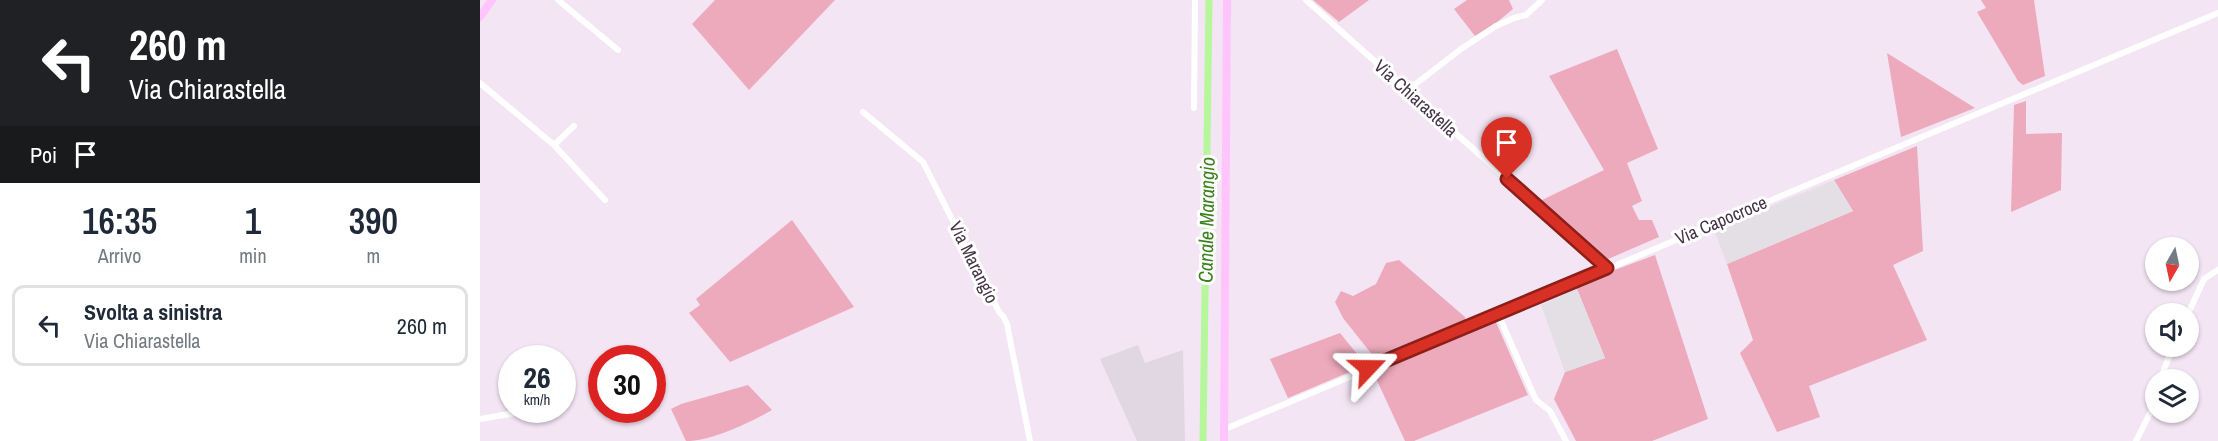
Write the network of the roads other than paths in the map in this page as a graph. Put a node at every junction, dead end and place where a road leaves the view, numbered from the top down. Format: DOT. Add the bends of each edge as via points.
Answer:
graph roads {
  1 [pos="492,0"];
  2 [pos="558,0"];
  3 [pos="1196,0"];
  4 [pos="1227,0"];
  5 [pos="1306,0"];
  6 [pos="1542,0"];
  7 [pos="2218,12"];
  8 [pos="480,17"];
  9 [pos="618,50"];
  10 [pos="480,83"];
  11 [pos="1408,90"];
  12 [pos="1194,108"];
  13 [pos="863,112"];
  14 [pos="574,126"];
  15 [pos="554,145"];
  16 [pos="605,200"];
  17 [pos="1607,268"];
  18 [pos="2218,270"];
  19 [pos="2193,303"];
  20 [pos="1498,314"];
  21 [pos="498,416"];
  22 [pos="480,419"];
  23 [pos="2145,423"];
  24 [pos="1225,429"];
  25 [pos="1030,441"];
  26 [pos="1224,441"];
  27 [pos="1566,441"];
  28 [pos="2136,441"];
  1 -- 8 [label="main road"];
  2 -- 9 [label="street"];
  3 -- 12 [label="street"];
  4 -- 24 [label="main road"];
  5 -- 11 [label="street, Via Chiarastella"];
  6 -- 11 [label="street" via="1526,15 1496,26 1461,49"];
  7 -- 17 [label="street, Via Capocroce"];
  10 -- 15 [label="street"];
  11 -- 17 [label="street, Via Chiarastella"];
  13 -- 25 [label="street, Via Marangio" via="923,162 1003,316"];
  14 -- 15 [label="street"];
  15 -- 16 [label="street"];
  17 -- 20 [label="street, Via Capocroce"];
  18 -- 19 [label="street" via="2204,279"];
  20 -- 24 [label="street, Via Capocroce"];
  20 -- 27 [label="street" via="1536,400 1550,411"];
  21 -- 22 [label="street"];
  23 -- 28 [label="street"];
  24 -- 26 [label="main road"];
}
